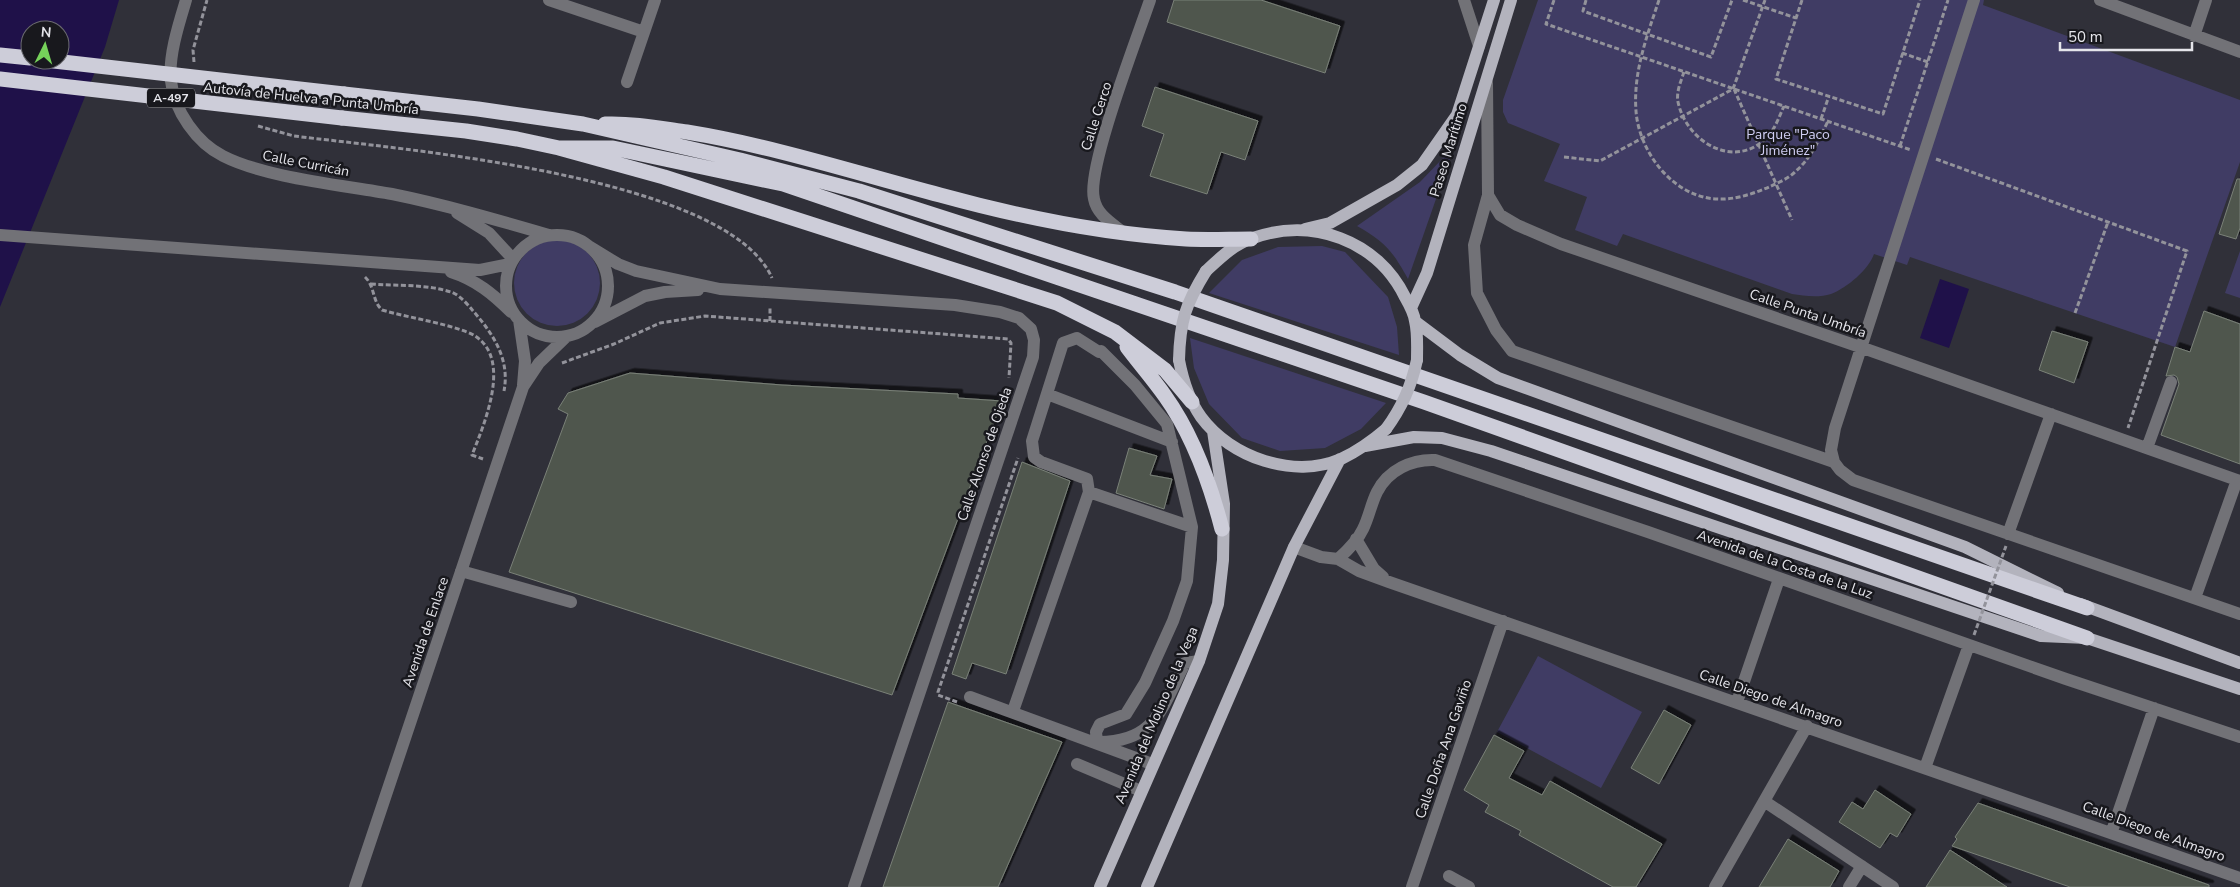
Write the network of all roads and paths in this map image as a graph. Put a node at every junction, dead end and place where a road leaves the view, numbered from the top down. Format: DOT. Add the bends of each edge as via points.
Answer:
graph roads {
  1 [pos="186,0"];
  2 [pos="207,0"];
  3 [pos="549,0"];
  4 [pos="655,0"];
  5 [pos="1150,0"];
  6 [pos="1464,0"];
  7 [pos="1494,0"];
  8 [pos="1511,0"];
  9 [pos="1554,0"];
  10 [pos="1586,0"];
  11 [pos="1659,0"];
  12 [pos="1732,0"];
  13 [pos="1743,0"];
  14 [pos="1765,0"];
  15 [pos="1802,0"];
  16 [pos="1920,0"];
  17 [pos="1948,0"];
  18 [pos="1974,0"];
  19 [pos="2100,0"];
  20 [pos="2206,0"];
  21 [pos="2131,5"];
  22 [pos="1762,7"];
  23 [pos="1796,18"];
  24 [pos="644,32"];
  25 [pos="1648,34"];
  26 [pos="2194,36"];
  27 [pos="1479,46"];
  28 [pos="2240,52"];
  29 [pos="1902,54"];
  30 [pos="0,55"];
  31 [pos="20,57"];
  32 [pos="1640,57"];
  33 [pos="1928,62"];
  34 [pos="70,63"];
  35 [pos="194,63"];
  36 [pos="1684,72"];
  37 [pos="1487,78"];
  38 [pos="0,79"];
  39 [pos="627,82"];
  40 [pos="1733,89"];
  41 [pos="1829,96"];
  42 [pos="1784,106"];
  43 [pos="1684,117"];
  44 [pos="1822,119"];
  45 [pos="1828,121"];
  46 [pos="583,124"];
  47 [pos="256,126"];
  48 [pos="1642,138"];
  49 [pos="1758,144"];
  50 [pos="1900,146"];
  51 [pos="559,148"];
  52 [pos="1924,155"];
  53 [pos="1564,157"];
  54 [pos="1776,184"];
  55 [pos="1488,195"];
  56 [pos="442,204"];
  57 [pos="1792,220"];
  58 [pos="2108,222"];
  59 [pos="1305,229"];
  60 [pos="1124,233"];
  61 [pos="550,235"];
  62 [pos="0,236"];
  63 [pos="1251,238"];
  64 [pos="590,247"];
  65 [pos="511,262"];
  66 [pos="432,266"];
  67 [pos="359,277"];
  68 [pos="772,277"];
  69 [pos="371,284"];
  70 [pos="720,289"];
  71 [pos="770,307"];
  72 [pos="1411,308"];
  73 [pos="2076,313"];
  74 [pos="517,318"];
  75 [pos="770,321"];
  76 [pos="1416,322"];
  77 [pos="591,324"];
  78 [pos="1115,332"];
  79 [pos="567,336"];
  80 [pos="1863,348"];
  81 [pos="559,364"];
  82 [pos="2171,382"];
  83 [pos="1009,386"];
  84 [pos="523,387"];
  85 [pos="504,394"];
  86 [pos="1047,394"];
  87 [pos="1192,402"];
  88 [pos="2051,414"];
  89 [pos="1213,431"];
  90 [pos="2126,432"];
  91 [pos="1172,442"];
  92 [pos="1365,446"];
  93 [pos="2147,448"];
  94 [pos="472,455"];
  95 [pos="1019,455"];
  96 [pos="1340,460"];
  97 [pos="1834,462"];
  98 [pos="2239,480"];
  99 [pos="1089,492"];
  100 [pos="1192,527"];
  101 [pos="1222,529"];
  102 [pos="1356,539"];
  103 [pos="2007,540"];
  104 [pos="1294,546"];
  105 [pos="1338,559"];
  106 [pos="461,571"];
  107 [pos="1779,579"];
  108 [pos="1389,582"];
  109 [pos="2195,598"];
  110 [pos="571,602"];
  111 [pos="2087,608"];
  112 [pos="2240,614"];
  113 [pos="1503,621"];
  114 [pos="2087,638"];
  115 [pos="1972,640"];
  116 [pos="1199,661"];
  117 [pos="2240,663"];
  118 [pos="2240,689"];
  119 [pos="968,701"];
  120 [pos="1737,702"];
  121 [pos="2154,708"];
  122 [pos="1013,711"];
  123 [pos="1807,726"];
  124 [pos="2240,735"];
  125 [pos="1097,742"];
  126 [pos="1077,764"];
  127 [pos="1152,764"];
  128 [pos="1925,768"];
  129 [pos="1141,792"];
  130 [pos="1764,801"];
  131 [pos="2112,832"];
  132 [pos="1862,866"];
  133 [pos="1449,876"];
  134 [pos="2240,878"];
  135 [pos="355,887"];
  136 [pos="854,887"];
  137 [pos="1100,887"];
  138 [pos="1147,887"];
  139 [pos="1412,887"];
  140 [pos="1469,887"];
  141 [pos="1715,887"];
  142 [pos="1849,887"];
  143 [pos="1893,887"];
  1 -- 56 [label="street, Calle Curricán" via="176,31 171,81 182,116 194,134 222,156 264,171"];
  2 -- 35 [label="path" via="193,50"];
  3 -- 24 [label="street"];
  4 -- 24 [label="street"];
  5 -- 60 [label="street, Calle Cerco" via="1097,160 1093,198 1100,214"];
  6 -- 27 [label="street"];
  7 -- 27 [label="main road, Paseo Marítimo"];
  8 -- 37 [label="main road, Paseo Marítimo"];
  9 -- 32 [label="path" via="1546,24"];
  10 -- 25 [label="path" via="1583,11"];
  11 -- 25 [label="path"];
  12 -- 25 [label="path" via="1711,57"];
  13 -- 22 [label="path"];
  14 -- 22 [label="path"];
  15 -- 23 [label="path"];
  16 -- 29 [label="path"];
  17 -- 33 [label="path"];
  18 -- 52 [label="street"];
  19 -- 21 [label="street"];
  20 -- 26 [label="street"];
  21 -- 26 [label="street"];
  22 -- 23 [label="path"];
  22 -- 40 [label="path"];
  23 -- 41 [label="path" via="1776,79"];
  24 -- 39 [label="street"];
  25 -- 32 [label="path"];
  26 -- 28 [label="street"];
  27 -- 59 [label="main road, Paseo Marítimo" via="1457,115 1422,165 1397,185 1330,223"];
  29 -- 33 [label="path"];
  29 -- 41 [label="path" via="1883,114"];
  30 -- 31 [label="highway"];
  32 -- 36 [label="path"];
  32 -- 48 [label="path" via="1636,112"];
  33 -- 50 [label="path"];
  34 -- 46 [label="highway, Autovía de Huelva a Punta Umbría / A-497, bridge"];
  36 -- 40 [label="path"];
  36 -- 43 [label="path" via="1678,101"];
  37 -- 55 [label="street"];
  37 -- 72 [label="main road, Paseo Marítimo" via="1427,273"];
  38 -- 51 [label="highway, Autovía de Huelva a Punta Umbría / A-497, bridge" via="466,131"];
  40 -- 42 [label="path"];
  40 -- 43 [label="path"];
  40 -- 49 [label="path"];
  41 -- 44 [label="path"];
  42 -- 44 [label="path"];
  42 -- 49 [label="path" via="1770,134"];
  43 -- 48 [label="path"];
  43 -- 49 [label="path" via="1702,142 1716,150 1735,151"];
  44 -- 45 [label="path"];
  45 -- 50 [label="path"];
  45 -- 54 [label="path" via="1811,157 1794,174"];
  46 -- 60 [label="highway" via="628,123 724,138 993,208"];
  46 -- 111 [label="highway" via="859,191 1100,267"];
  47 -- 68 [label="path" via="294,136 558,173 624,188 682,210 722,230 755,252"];
  48 -- 53 [label="path" via="1600,162"];
  48 -- 54 [label="path" via="1649,154 1667,175 1700,196 1717,199 1737,197"];
  49 -- 54 [label="path"];
  50 -- 52 [label="path"];
  51 -- 78 [label="highway" via="674,180 1038,296"];
  51 -- 114 [label="highway" via="613,148 783,184 1405,396"];
  52 -- 58 [label="path"];
  52 -- 80 [label="street"];
  54 -- 57 [label="path"];
  55 -- 80 [label="street, Calle Punta Umbría" via="1500,214 1517,226 1561,244"];
  55 -- 97 [label="street" via="1474,245 1477,293 1496,330 1512,351"];
  56 -- 61 [label="street, Calle Curricán"];
  56 -- 65 [label="street, Calle Curricán" via="489,233"];
  58 -- 73 [label="path"];
  58 -- 90 [label="path" via="2187,251"];
  59 -- 63 [label="main road" via="1277,230"];
  59 -- 72 [label="main road" via="1332,234 1358,245 1373,256 1398,283"];
  60 -- 63 [label="highway" via="1187,239"];
  61 -- 64 [label="street" via="578,239"];
  61 -- 65 [label="street" via="529,244"];
  62 -- 66 [label="street"];
  63 -- 87 [label="main road, bridge" via="1227,252 1206,271 1189,298 1180,328 1179,360"];
  64 -- 70 [label="street, Calle Alonso de Ojeda" via="618,264 636,270"];
  64 -- 77 [label="street" via="601,261 607,277 602,311"];
  65 -- 66 [label="street" via="480,270"];
  65 -- 74 [label="street" via="506,290"];
  66 -- 74 [label="street" via="471,279"];
  67 -- 69 [label="path" via="366,278"];
  69 -- 85 [label="path" via="437,289 453,293 466,303 498,346 505,367"];
  69 -- 94 [label="path" via="382,310 469,333 484,344 491,355 495,374 493,390"];
  70 -- 77 [label="street, Calle Alonso de Ojeda" via="644,296"];
  70 -- 136 [label="street, Calle Alonso de Ojeda" via="955,305 1000,312 1019,318 1030,329 1034,340 1030,366"];
  71 -- 75 [label="path"];
  72 -- 76 [label="main road"];
  74 -- 79 [label="street" via="538,334"];
  74 -- 84 [label="street, Avenida de Enlace" via="524,361"];
  75 -- 81 [label="path" via="705,316 660,323"];
  75 -- 83 [label="path" via="1008,339 1011,343"];
  76 -- 92 [label="main road, bridge" via="1417,360 1412,385 1386,429"];
  76 -- 111 [label="main road" via="1498,378 1965,547"];
  77 -- 79 [label="street"];
  78 -- 87 [label="highway" via="1165,370"];
  78 -- 101 [label="highway" via="1165,396 1187,433 1211,489"];
  79 -- 84 [label="street, Avenida de Enlace" via="543,358"];
  80 -- 88 [label="street, Calle Punta Umbría"];
  80 -- 97 [label="street" via="1833,434 1831,450"];
  82 -- 93 [label="street"];
  84 -- 106 [label="street, Avenida de Enlace"];
  86 -- 91 [label="street"];
  86 -- 91 [label="street" via="1063,343 1078,338 1101,351 1135,385 1167,424"];
  86 -- 99 [label="street" via="1032,441 1034,457 1087,479"];
  87 -- 89 [label="main road"];
  88 -- 93 [label="street, Calle Punta Umbría"];
  88 -- 103 [label="street"];
  89 -- 96 [label="main road" via="1240,452 1272,464 1306,466"];
  89 -- 101 [label="main road, Avenida del Molino de la Vega" via="1224,504"];
  91 -- 100 [label="street"];
  92 -- 96 [label="main road"];
  92 -- 114 [label="main road" via="1414,437 1442,438 1491,451 2041,636"];
  93 -- 98 [label="street, Calle Punta Umbría"];
  95 -- 119 [label="path" via="938,692 938,695"];
  96 -- 104 [label="main road"];
  97 -- 103 [label="street" via="1853,480"];
  98 -- 109 [label="street"];
  99 -- 100 [label="street"];
  99 -- 122 [label="street"];
  100 -- 125 [label="street" via="1187,581 1174,621 1145,683 1126,714 1100,724 1096,732"];
  101 -- 116 [label="main road, Avenida del Molino de la Vega" via="1218,604"];
  102 -- 105 [label="street, Avenida de la Costa de la Luz"];
  102 -- 107 [label="street, Avenida de la Costa de la Luz" via="1377,490 1386,479 1400,467 1435,460"];
  102 -- 108 [label="street" via="1374,570"];
  103 -- 109 [label="street"];
  103 -- 115 [label="path, bridge"];
  104 -- 105 [label="street, Calle Diego de Almagro" via="1321,557"];
  104 -- 138 [label="main road"];
  105 -- 108 [label="street, Calle Diego de Almagro"];
  106 -- 110 [label="street"];
  106 -- 135 [label="street, Avenida de Enlace"];
  107 -- 115 [label="street, Avenida de la Costa de la Luz"];
  107 -- 120 [label="street"];
  108 -- 113 [label="street, Calle Diego de Almagro"];
  109 -- 112 [label="street"];
  111 -- 117 [label="main road"];
  113 -- 120 [label="street, Calle Diego de Almagro"];
  113 -- 139 [label="street, Calle Doña Ana Gaviño"];
  114 -- 118 [label="main road"];
  115 -- 121 [label="street, Avenida de la Costa de la Luz"];
  115 -- 128 [label="street"];
  116 -- 125 [label="street" via="1185,663 1154,722 1142,734 1115,742"];
  116 -- 127 [label="main road, Avenida del Molino de la Vega"];
  119 -- 122 [label="street"];
  120 -- 123 [label="street, Calle Diego de Almagro"];
  121 -- 124 [label="street, Avenida de la Costa de la Luz"];
  121 -- 131 [label="street"];
  122 -- 125 [label="street"];
  123 -- 128 [label="street, Calle Diego de Almagro"];
  123 -- 130 [label="street"];
  125 -- 127 [label="street"];
  126 -- 129 [label="street"];
  127 -- 129 [label="main road, Avenida del Molino de la Vega"];
  128 -- 131 [label="street, Calle Diego de Almagro"];
  129 -- 137 [label="main road, Avenida del Molino de la Vega"];
  130 -- 132 [label="street"];
  130 -- 141 [label="street"];
  131 -- 134 [label="street, Calle Diego de Almagro"];
  132 -- 142 [label="street"];
  132 -- 143 [label="street"];
  133 -- 140 [label="street"];
}
